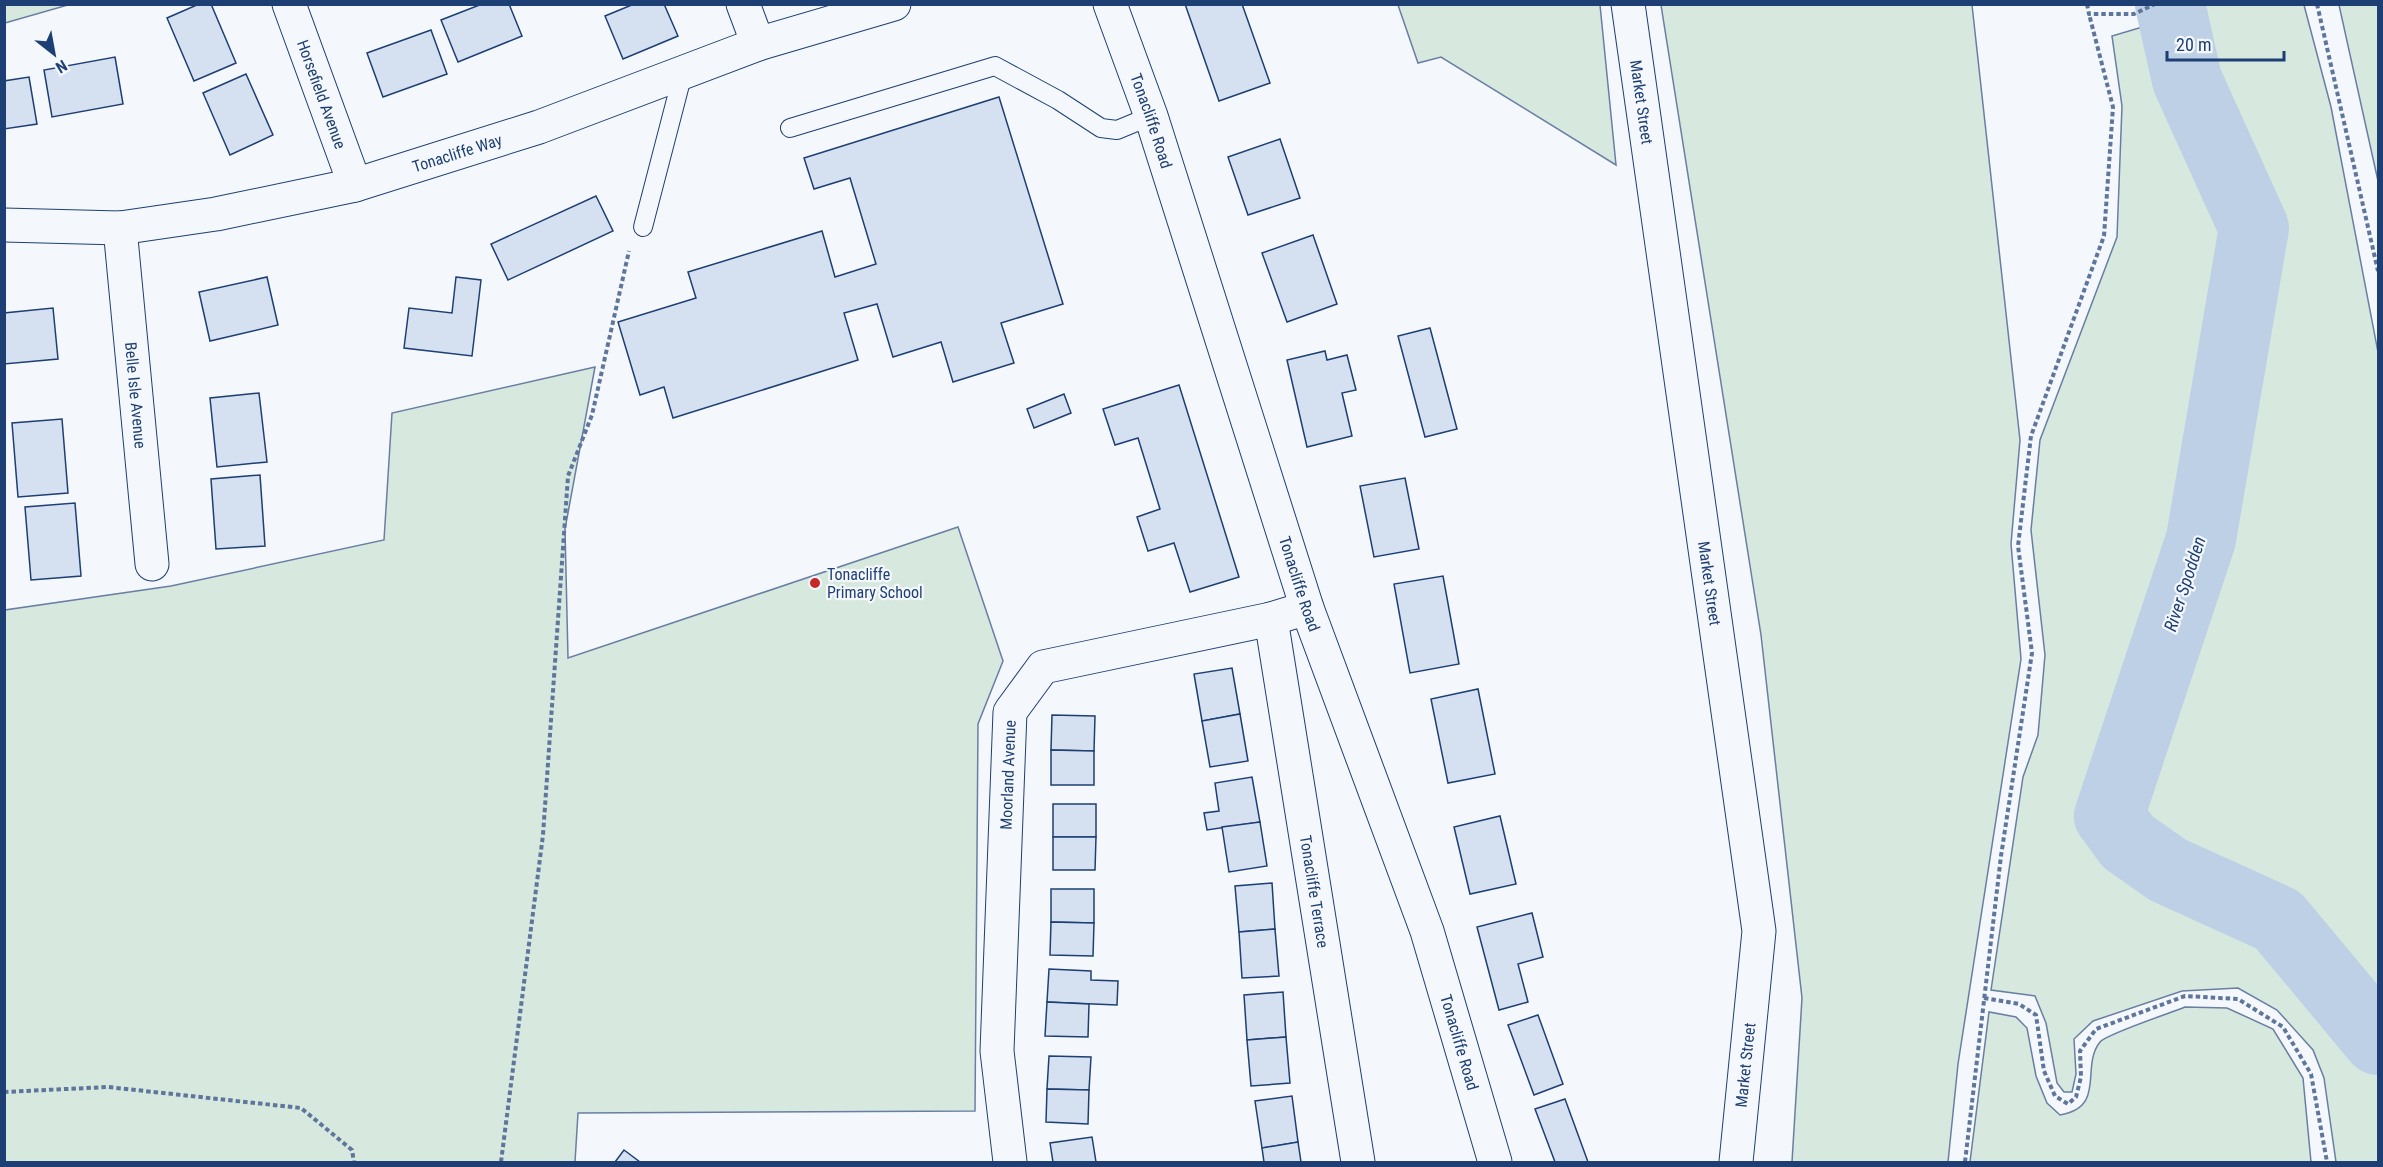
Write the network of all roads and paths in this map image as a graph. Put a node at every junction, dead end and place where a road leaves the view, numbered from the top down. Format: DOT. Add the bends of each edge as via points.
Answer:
graph roads {
  1 [pos="289,4"];
  2 [pos="743,4"];
  3 [pos="894,4"];
  4 [pos="1110,4"];
  5 [pos="1628,4"];
  6 [pos="2087,4"];
  7 [pos="2155,4"];
  8 [pos="2317,4"];
  9 [pos="2089,14"];
  10 [pos="758,44"];
  11 [pos="683,73"];
  12 [pos="1151,116"];
  13 [pos="790,128"];
  14 [pos="355,185"];
  15 [pos="4,225"];
  16 [pos="643,227"];
  17 [pos="120,228"];
  18 [pos="2379,271"];
  19 [pos="152,564"];
  20 [pos="1307,608"];
  21 [pos="1271,619"];
  22 [pos="1984,998"];
  23 [pos="4,1092"];
  24 [pos="354,1162"];
  25 [pos="501,1162"];
  26 [pos="1010,1162"];
  27 [pos="1358,1162"];
  28 [pos="1495,1162"];
  29 [pos="1736,1162"];
  30 [pos="1965,1162"];
  31 [pos="2327,1162"];
  1 -- 14 [label="street, Horsefield Avenue"];
  2 -- 10 [label="street"];
  3 -- 10 [label="street, Tonacliffe Way"];
  4 -- 12 [label="street, Tonacliffe Road"];
  5 -- 29 [label="street, Market Street" via="1759,930"];
  6 -- 9 [label="path"];
  7 -- 9 [label="path" via="2134,14"];
  8 -- 18 [label="path"];
  9 -- 22 [label="path" via="2112,107 2104,236 2031,436 2018,546 2032,653"];
  10 -- 11 [label="street, Tonacliffe Way"];
  11 -- 14 [label="street, Tonacliffe Way" via="539,127"];
  11 -- 16 [label="lane"];
  12 -- 13 [label="lane" via="1117,130 1101,129 1059,100 996,66"];
  12 -- 20 [label="street, Tonacliffe Road"];
  14 -- 17 [label="street, Tonacliffe Way" via="216,214"];
  15 -- 17 [label="street, Tonacliffe Way"];
  16 -- 25 [label="path" via="630,244 591,415 568,476 543,835"];
  17 -- 19 [label="street, Belle Isle Avenue"];
  20 -- 21 [label="street, Moorland Avenue"];
  20 -- 28 [label="street, Tonacliffe Road" via="1427,932"];
  21 -- 26 [label="street, Moorland Avenue" via="1043,667 1010,712 997,1051"];
  21 -- 27 [label="street, Tonacliffe Terrace"];
  22 -- 30 [label="path"];
  22 -- 31 [label="path" via="2019,1004 2036,1015 2044,1071 2055,1096 2068,1104 2076,1097 2081,1077 2080,1051 2096,1029 2186,996 2238,999 2283,1027 2311,1074"];
  23 -- 24 [label="path" via="108,1087 301,1108 352,1150"];
}
